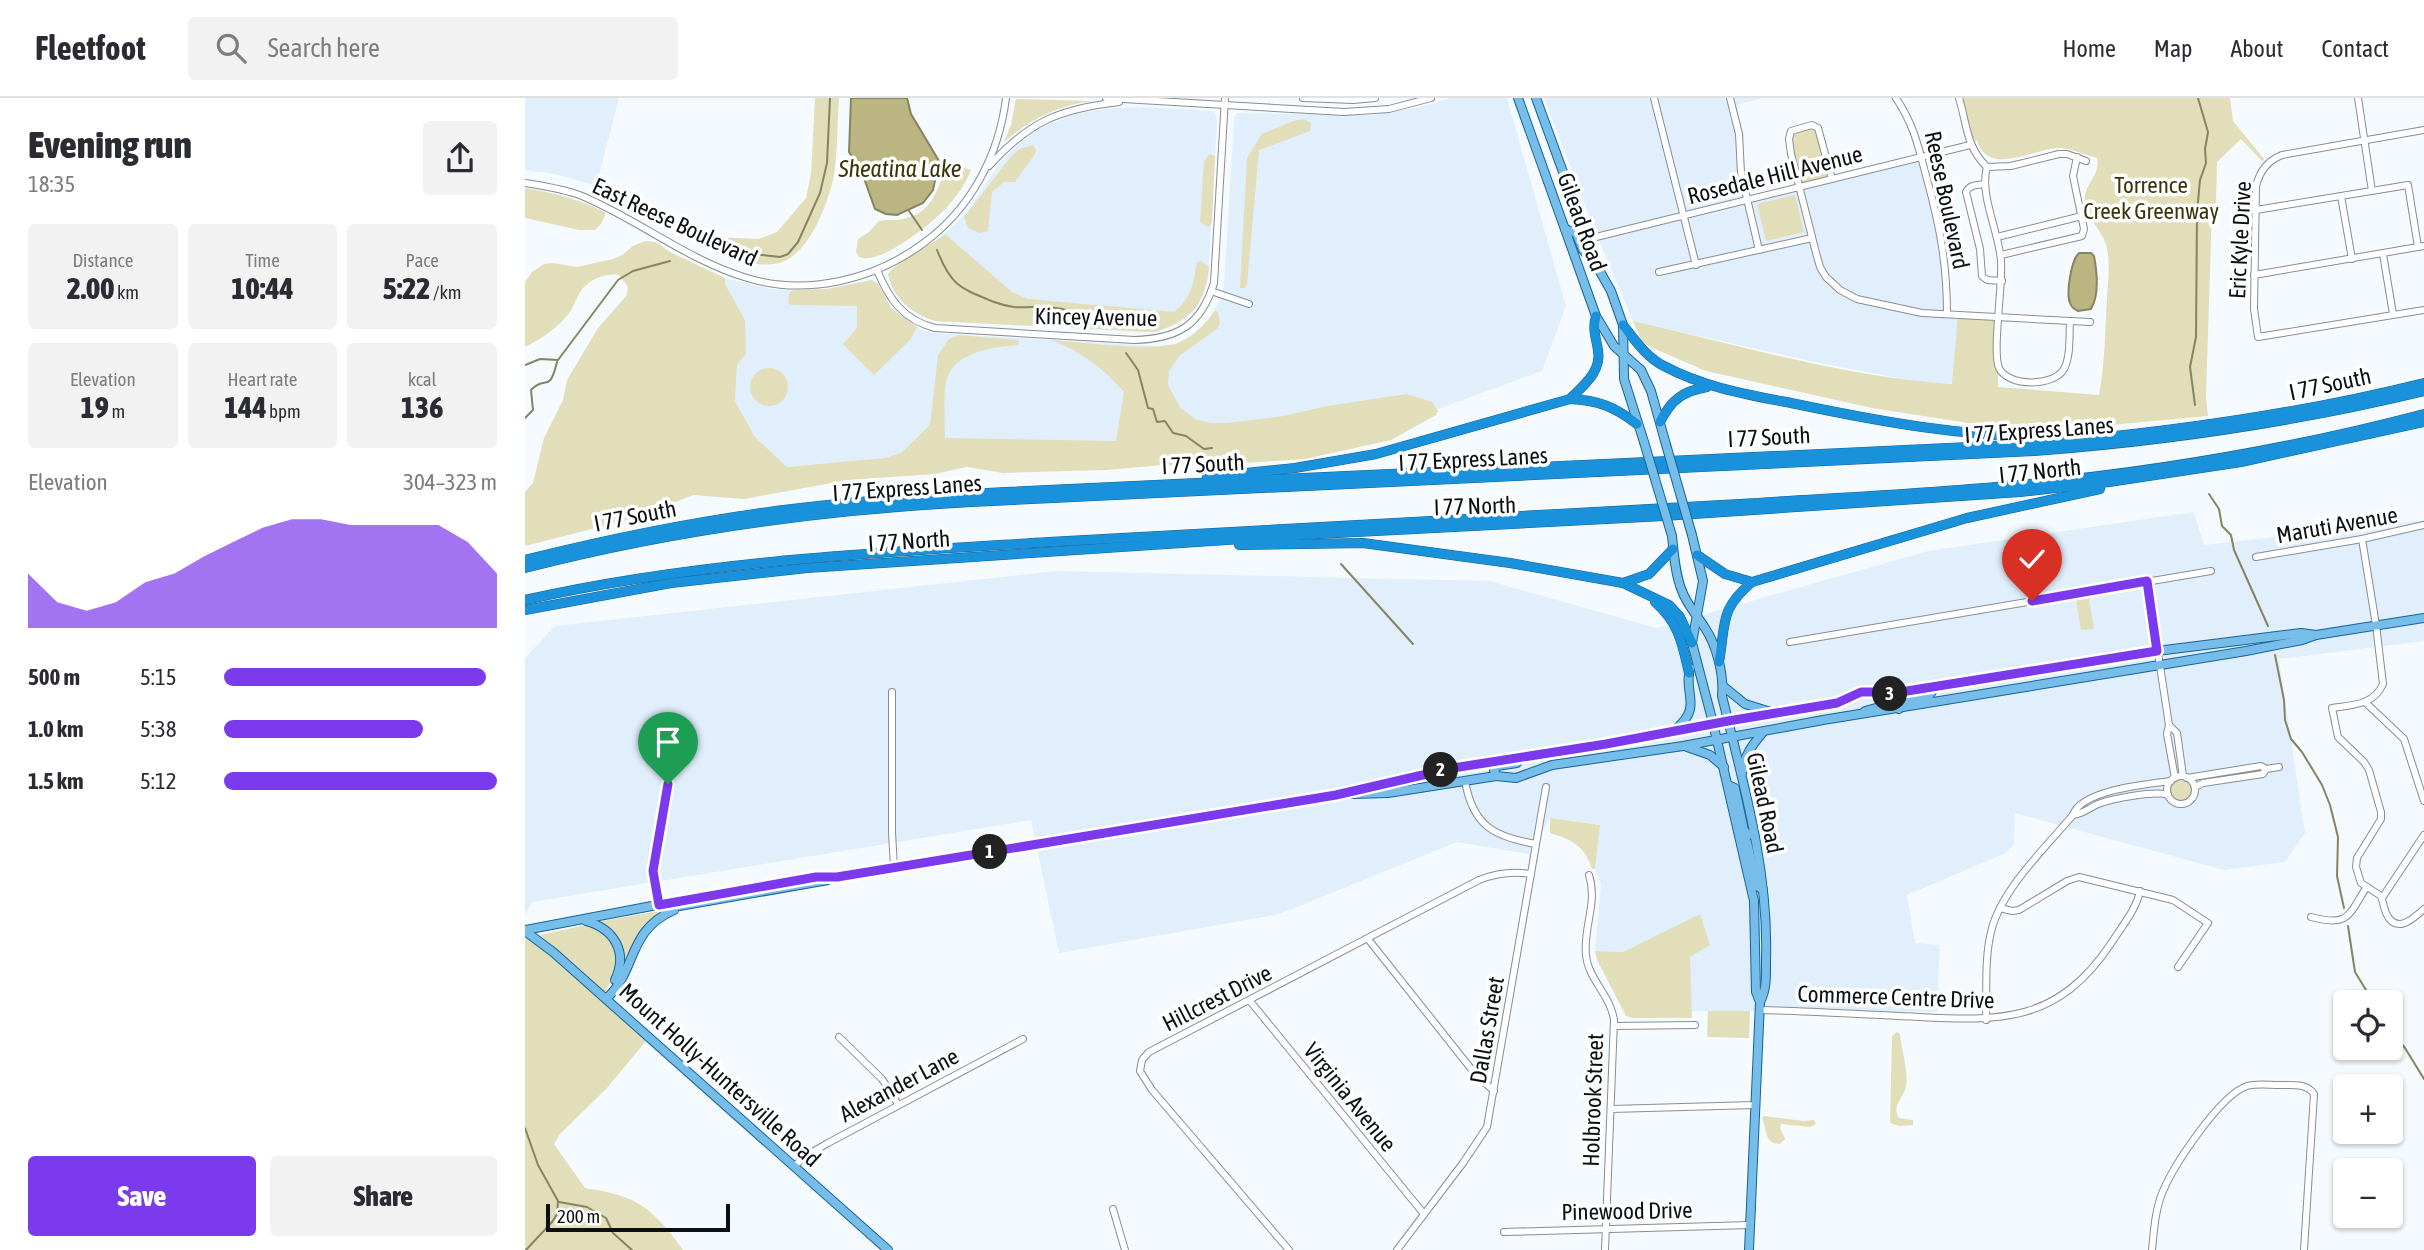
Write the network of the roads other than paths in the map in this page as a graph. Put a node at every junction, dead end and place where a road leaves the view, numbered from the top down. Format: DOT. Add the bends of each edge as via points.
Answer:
graph roads {
  1 [pos="1006,98"];
  2 [pos="1106,98"];
  3 [pos="1304,98"];
  4 [pos="1375,98"];
  5 [pos="1431,98"];
  6 [pos="1518,98"];
  7 [pos="1536,98"];
  8 [pos="1654,98"];
  9 [pos="1730,98"];
  10 [pos="1896,98"];
  11 [pos="1959,98"];
  12 [pos="2358,98"];
  13 [pos="1128,101"];
  14 [pos="1225,102"];
  15 [pos="2424,130"];
  16 [pos="2365,140"];
  17 [pos="1970,145"];
  18 [pos="1922,156"];
  19 [pos="2077,157"];
  20 [pos="2086,161"];
  21 [pos="1987,167"];
  22 [pos="985,170"];
  23 [pos="1832,179"];
  24 [pos="525,183"];
  25 [pos="1985,184"];
  26 [pos="1799,186"];
  27 [pos="2372,191"];
  28 [pos="2341,196"];
  29 [pos="1747,200"];
  30 [pos="2256,210"];
  31 [pos="1683,216"];
  32 [pos="2082,216"];
  33 [pos="1565,229"];
  34 [pos="1997,237"];
  35 [pos="1812,238"];
  36 [pos="1588,239"];
  37 [pos="2421,247"];
  38 [pos="1759,250"];
  39 [pos="2383,254"];
  40 [pos="2000,255"];
  41 [pos="2352,259"];
  42 [pos="1696,265"];
  43 [pos="1598,268"];
  44 [pos="877,270"];
  45 [pos="1658,272"];
  46 [pos="2254,275"];
  47 [pos="2002,281"];
  48 [pos="1211,291"];
  49 [pos="1249,304"];
  50 [pos="2424,310"];
  51 [pos="1947,314"];
  52 [pos="2393,314"];
  53 [pos="1596,316"];
  54 [pos="1999,317"];
  55 [pos="2070,321"];
  56 [pos="2090,322"];
  57 [pos="1623,325"];
  58 [pos="1623,352"];
  59 [pos="2424,383"];
  60 [pos="1709,386"];
  61 [pos="2424,391"];
  62 [pos="1570,399"];
  63 [pos="2424,414"];
  64 [pos="1660,422"];
  65 [pos="2424,422"];
  66 [pos="1637,424"];
  67 [pos="2122,436"];
  68 [pos="2153,476"];
  69 [pos="1111,487"];
  70 [pos="2424,525"];
  71 [pos="2362,539"];
  72 [pos="1189,543"];
  73 [pos="1674,549"];
  74 [pos="1697,555"];
  75 [pos="2256,557"];
  76 [pos="525,560"];
  77 [pos="525,568"];
  78 [pos="2211,570"];
  79 [pos="2147,581"];
  80 [pos="1752,582"];
  81 [pos="1623,583"];
  82 [pos="1648,596"];
  83 [pos="525,600"];
  84 [pos="525,610"];
  85 [pos="1697,617"];
  86 [pos="2424,618"];
  87 [pos="2376,625"];
  88 [pos="2316,635"];
  89 [pos="1790,642"];
  90 [pos="1692,643"];
  91 [pos="2157,651"];
  92 [pos="1694,655"];
  93 [pos="1719,663"];
  94 [pos="2159,666"];
  95 [pos="1689,673"];
  96 [pos="1723,686"];
  97 [pos="1935,687"];
  98 [pos="892,692"];
  99 [pos="1882,695"];
  100 [pos="2365,702"];
  101 [pos="1899,709"];
  102 [pos="1774,713"];
  103 [pos="1860,715"];
  104 [pos="1728,721"];
  105 [pos="1713,723"];
  106 [pos="2169,725"];
  107 [pos="661,730"];
  108 [pos="1674,731"];
  109 [pos="1764,731"];
  110 [pos="1731,736"];
  111 [pos="1717,740"];
  112 [pos="1683,746"];
  113 [pos="1520,756"];
  114 [pos="1724,767"];
  115 [pos="2279,767"];
  116 [pos="2266,769"];
  117 [pos="1496,776"];
  118 [pos="2185,777"];
  119 [pos="1742,779"];
  120 [pos="2173,780"];
  121 [pos="1465,781"];
  122 [pos="1728,785"];
  123 [pos="1546,787"];
  124 [pos="2195,787"];
  125 [pos="1336,795"];
  126 [pos="2168,795"];
  127 [pos="2424,801"];
  128 [pos="2073,815"];
  129 [pos="1753,834"];
  130 [pos="2424,835"];
  131 [pos="1740,838"];
  132 [pos="1536,844"];
  133 [pos="894,868"];
  134 [pos="1531,874"];
  135 [pos="1589,874"];
  136 [pos="837,877"];
  137 [pos="2366,888"];
  138 [pos="1763,891"];
  139 [pos="2140,891"];
  140 [pos="2382,898"];
  141 [pos="659,905"];
  142 [pos="683,906"];
  143 [pos="2000,908"];
  144 [pos="2424,909"];
  145 [pos="620,914"];
  146 [pos="2311,917"];
  147 [pos="583,920"];
  148 [pos="525,931"];
  149 [pos="1368,939"];
  150 [pos="2178,967"];
  151 [pos="606,999"];
  152 [pos="1250,1001"];
  153 [pos="1760,1006"];
  154 [pos="1986,1020"];
  155 [pos="1695,1025"];
  156 [pos="1614,1026"];
  157 [pos="839,1037"];
  158 [pos="1023,1039"];
  159 [pos="1494,1091"];
  160 [pos="898,1104"];
  161 [pos="1755,1105"];
  162 [pos="1611,1109"];
  163 [pos="794,1166"];
  164 [pos="1113,1209"];
  165 [pos="1424,1214"];
  166 [pos="1750,1225"];
  167 [pos="1606,1228"];
  168 [pos="1504,1232"];
  169 [pos="888,1250"];
  170 [pos="1125,1250"];
  171 [pos="1289,1250"];
  172 [pos="1397,1250"];
  173 [pos="1605,1250"];
  174 [pos="1749,1250"];
  175 [pos="2153,1250"];
  176 [pos="2304,1250"];
  1 -- 22 [label="street, East Reese Boulevard"];
  2 -- 13 [label="street"];
  3 -- 4 [label="street"];
  5 -- 14 [label="street" via="1389,109 1344,112"];
  6 -- 33 [label="main road, Gilead Road"];
  7 -- 36 [label="main road, Gilead Road"];
  8 -- 31 [label="street"];
  9 -- 29 [label="street"];
  10 -- 18 [label="street, Reese Boulevard" via="1914,127"];
  11 -- 17 [label="street"];
  12 -- 16 [label="street"];
  13 -- 14 [label="street"];
  13 -- 22 [label="street" via="1086,106 1050,117 1019,136"];
  14 -- 48 [label="street, Kincey Avenue"];
  15 -- 16 [label="street, Eric Kyle Drive"];
  16 -- 27 [label="street"];
  16 -- 30 [label="street, Eric Kyle Drive" via="2293,152 2269,162 2258,177"];
  17 -- 18 [label="street, Rosedale Hill Avenue"];
  17 -- 21 [label="street"];
  18 -- 23 [label="street, Rosedale Hill Avenue"];
  18 -- 51 [label="street, Reese Boulevard" via="1944,252"];
  19 -- 20 [label="street"];
  19 -- 21 [label="street" via="2059,154"];
  19 -- 32 [label="street" via="2073,176"];
  21 -- 25 [label="street"];
  22 -- 44 [label="street, East Reese Boulevard" via="943,228 915,250"];
  23 -- 26 [label="street, Rosedale Hill Avenue"];
  23 -- 26 [label="street" via="1820,130 1812,125 1791,131 1789,139"];
  24 -- 44 [label="street, East Reese Boulevard" via="582,197 746,278 821,284"];
  25 -- 34 [label="street"];
  25 -- 47 [label="street" via="1966,192 1982,276"];
  26 -- 29 [label="street, Rosedale Hill Avenue"];
  26 -- 35 [label="street"];
  27 -- 28 [label="street"];
  27 -- 37 [label="street" via="2408,185"];
  28 -- 30 [label="street"];
  28 -- 41 [label="street"];
  29 -- 31 [label="street, Rosedale Hill Avenue"];
  29 -- 38 [label="street"];
  30 -- 46 [label="street, Eric Kyle Drive"];
  31 -- 36 [label="street, Rosedale Hill Avenue"];
  31 -- 42 [label="street"];
  32 -- 34 [label="street"];
  32 -- 40 [label="street" via="2082,236"];
  33 -- 43 [label="main road" via="1576,233"];
  33 -- 53 [label="main road, Gilead Road"];
  34 -- 40 [label="street"];
  35 -- 38 [label="street"];
  35 -- 51 [label="street" via="1820,267 1848,295 1909,312"];
  36 -- 43 [label="main road, Gilead Road"];
  37 -- 39 [label="street"];
  38 -- 42 [label="street"];
  39 -- 41 [label="street"];
  39 -- 52 [label="street"];
  40 -- 47 [label="street"];
  41 -- 46 [label="street"];
  42 -- 45 [label="street"];
  43 -- 57 [label="main road, Gilead Road"];
  44 -- 48 [label="street, Kincey Avenue" via="898,308 922,325 948,329 1154,340 1189,325 1205,307"];
  46 -- 52 [label="street, Eric Kyle Drive" via="2258,337"];
  47 -- 54 [label="street"];
  48 -- 49 [label="street"];
  50 -- 52 [label="street"];
  51 -- 54 [label="street"];
  53 -- 58 [label="main road, Gilead Road" via="1609,340"];
  53 -- 62 [label="highway" via="1593,326 1599,361"];
  54 -- 55 [label="street"];
  54 -- 55 [label="street" via="1998,364 2006,377 2027,381 2052,380 2063,372"];
  55 -- 56 [label="street"];
  57 -- 58 [label="main road, Gilead Road"];
  57 -- 60 [label="highway" via="1650,357"];
  58 -- 64 [label="main road, Gilead Road" via="1646,379"];
  58 -- 66 [label="main road, Gilead Road" via="1624,379"];
  59 -- 67 [label="highway, I 77 South" via="2265,416"];
  60 -- 64 [label="highway" via="1679,396"];
  60 -- 67 [label="highway" via="1925,429 2010,436"];
  61 -- 77 [label="highway, I 77 Express Lanes" via="2233,430 2034,451 881,508 702,530"];
  62 -- 66 [label="highway" via="1607,404"];
  62 -- 69 [label="highway" via="1350,459"];
  63 -- 83 [label="highway" via="2240,454 2019,485 817,557 670,573"];
  64 -- 74 [label="main road, Gilead Road, bridge"];
  65 -- 68 [label="highway, I 77 North" via="2285,454"];
  66 -- 73 [label="main road, Gilead Road, bridge"];
  67 -- 69 [label="highway, I 77 South"];
  68 -- 72 [label="highway, I 77 North" via="1931,500"];
  68 -- 80 [label="highway" via="1967,517"];
  69 -- 76 [label="highway, I 77 South" via="880,500 746,515"];
  70 -- 71 [label="street, Maruti Avenue"];
  71 -- 75 [label="street, Maruti Avenue"];
  71 -- 87 [label="street"];
  72 -- 81 [label="highway" via="1363,543"];
  72 -- 84 [label="highway, I 77 North" via="762,572 627,590"];
  73 -- 81 [label="highway" via="1649,574"];
  73 -- 85 [label="main road, Gilead Road" via="1682,591"];
  74 -- 80 [label="highway" via="1725,574"];
  74 -- 85 [label="main road, Gilead Road" via="1703,581"];
  78 -- 79 [label="street"];
  79 -- 89 [label="street"];
  79 -- 91 [label="street"];
  80 -- 93 [label="highway" via="1728,607"];
  81 -- 82 [label="highway"];
  82 -- 90 [label="highway" via="1675,610"];
  82 -- 95 [label="highway" via="1676,626"];
  85 -- 90 [label="main road, Gilead Road"];
  85 -- 93 [label="main road, Gilead Road" via="1710,636"];
  86 -- 87 [label="main road"];
  87 -- 88 [label="main road"];
  87 -- 100 [label="street" via="2383,684 2380,692"];
  88 -- 91 [label="main road"];
  88 -- 94 [label="main road"];
  90 -- 92 [label="main road, Gilead Road"];
  91 -- 94 [label="street"];
  91 -- 97 [label="main road"];
  92 -- 95 [label="main road"];
  92 -- 105 [label="main road, Gilead Road"];
  93 -- 96 [label="main road, Gilead Road"];
  94 -- 101 [label="main road"];
  94 -- 106 [label="street"];
  95 -- 108 [label="main road" via="1690,713"];
  96 -- 102 [label="main road" via="1745,704"];
  96 -- 104 [label="main road, Gilead Road"];
  97 -- 99 [label="main road"];
  97 -- 101 [label="main road" via="1929,696 1903,701"];
  98 -- 133 [label="street"];
  99 -- 102 [label="main road" via="1861,692 1837,703"];
  99 -- 103 [label="main road" via="1883,706"];
  100 -- 127 [label="street" via="2404,739"];
  100 -- 137 [label="street" via="2332,708 2338,737 2364,762 2381,812 2357,858 2357,876"];
  101 -- 103 [label="main road"];
  102 -- 104 [label="main road"];
  103 -- 109 [label="main road"];
  104 -- 105 [label="main road"];
  104 -- 110 [label="main road, Gilead Road"];
  105 -- 108 [label="main road"];
  105 -- 111 [label="main road, Gilead Road"];
  106 -- 118 [label="street" via="2177,733"];
  106 -- 120 [label="street"];
  107 -- 141 [label="street" via="668,784 653,871"];
  108 -- 113 [label="main road"];
  109 -- 110 [label="main road"];
  109 -- 119 [label="main road" via="1746,755"];
  110 -- 111 [label="main road"];
  110 -- 119 [label="main road, Gilead Road"];
  111 -- 112 [label="main road"];
  111 -- 114 [label="main road, Gilead Road"];
  112 -- 114 [label="main road" via="1710,755"];
  112 -- 117 [label="main road" via="1552,765 1515,778"];
  113 -- 117 [label="main road" via="1517,764 1496,768"];
  113 -- 125 [label="main road"];
  114 -- 122 [label="main road, Gilead Road"];
  115 -- 116 [label="street"];
  116 -- 118 [label="street"];
  116 -- 124 [label="street" via="2263,774"];
  117 -- 121 [label="main road"];
  118 -- 120 [label="street"];
  118 -- 124 [label="street"];
  119 -- 129 [label="main road, Gilead Road"];
  120 -- 126 [label="street"];
  120 -- 128 [label="street" via="2098,795 2075,808"];
  121 -- 125 [label="main road" via="1388,793"];
  121 -- 132 [label="street" via="1469,801 1483,824 1505,837"];
  122 -- 129 [label="main road" via="1735,788 1744,830"];
  122 -- 131 [label="main road, Gilead Road"];
  123 -- 132 [label="street, Dallas Street"];
  124 -- 126 [label="street" via="2192,800 2183,804"];
  125 -- 133 [label="main road"];
  126 -- 128 [label="street" via="2159,792 2099,803"];
  128 -- 143 [label="street"];
  129 -- 138 [label="main road, Gilead Road"];
  130 -- 140 [label="street"];
  131 -- 138 [label="main road" via="1747,842 1757,886"];
  131 -- 153 [label="main road, Gilead Road" via="1754,901"];
  132 -- 134 [label="street, Dallas Street"];
  133 -- 136 [label="main road"];
  134 -- 149 [label="street, Hillcrest Drive" via="1494,874"];
  134 -- 159 [label="street, Dallas Street"];
  135 -- 156 [label="street, Holbrook Street" via="1593,898 1586,957 1610,1006"];
  136 -- 141 [label="main road"];
  136 -- 142 [label="main road"];
  137 -- 140 [label="street"];
  137 -- 146 [label="street" via="2346,918"];
  138 -- 153 [label="main road, Gilead Road" via="1766,962"];
  139 -- 143 [label="street" via="2079,877 2019,910"];
  139 -- 150 [label="street" via="2177,902 2208,923"];
  139 -- 154 [label="street, Commerce Centre Drive" via="2109,946 2079,982 2033,1010"];
  140 -- 144 [label="street" via="2394,923 2402,925"];
  141 -- 145 [label="main road"];
  142 -- 145 [label="main road"];
  142 -- 151 [label="main road" via="647,928"];
  143 -- 154 [label="street" via="1989,944"];
  145 -- 147 [label="main road"];
  147 -- 148 [label="main road"];
  147 -- 151 [label="main road" via="607,930 620,952 619,972"];
  148 -- 151 [label="main road, Mount Holly-Huntersville Road"];
  149 -- 152 [label="street, Hillcrest Drive"];
  149 -- 159 [label="street" via="1476,1075"];
  151 -- 163 [label="main road, Mount Holly-Huntersville Road"];
  152 -- 165 [label="street, Virginia Avenue"];
  152 -- 171 [label="street, Hillcrest Drive" via="1149,1052 1140,1071"];
  153 -- 154 [label="street, Commerce Centre Drive"];
  153 -- 161 [label="main road, Gilead Road"];
  155 -- 156 [label="street"];
  156 -- 162 [label="street, Holbrook Street"];
  157 -- 160 [label="street" via="882,1079"];
  158 -- 160 [label="street, Alexander Lane"];
  159 -- 165 [label="street, Dallas Street" via="1483,1136"];
  160 -- 163 [label="street, Alexander Lane"];
  161 -- 162 [label="street"];
  161 -- 166 [label="main road, Gilead Road"];
  162 -- 167 [label="street, Holbrook Street"];
  163 -- 169 [label="main road, Mount Holly-Huntersville Road"];
  164 -- 170 [label="street"];
  165 -- 172 [label="street, Dallas Street"];
  166 -- 167 [label="street, Pinewood Drive"];
  166 -- 174 [label="main road, Gilead Road"];
  167 -- 168 [label="street, Pinewood Drive"];
  167 -- 173 [label="street, Holbrook Street"];
  175 -- 176 [label="street" via="2156,1213 2166,1184 2224,1101 2256,1085 2296,1086 2312,1090 2315,1096"];
}
